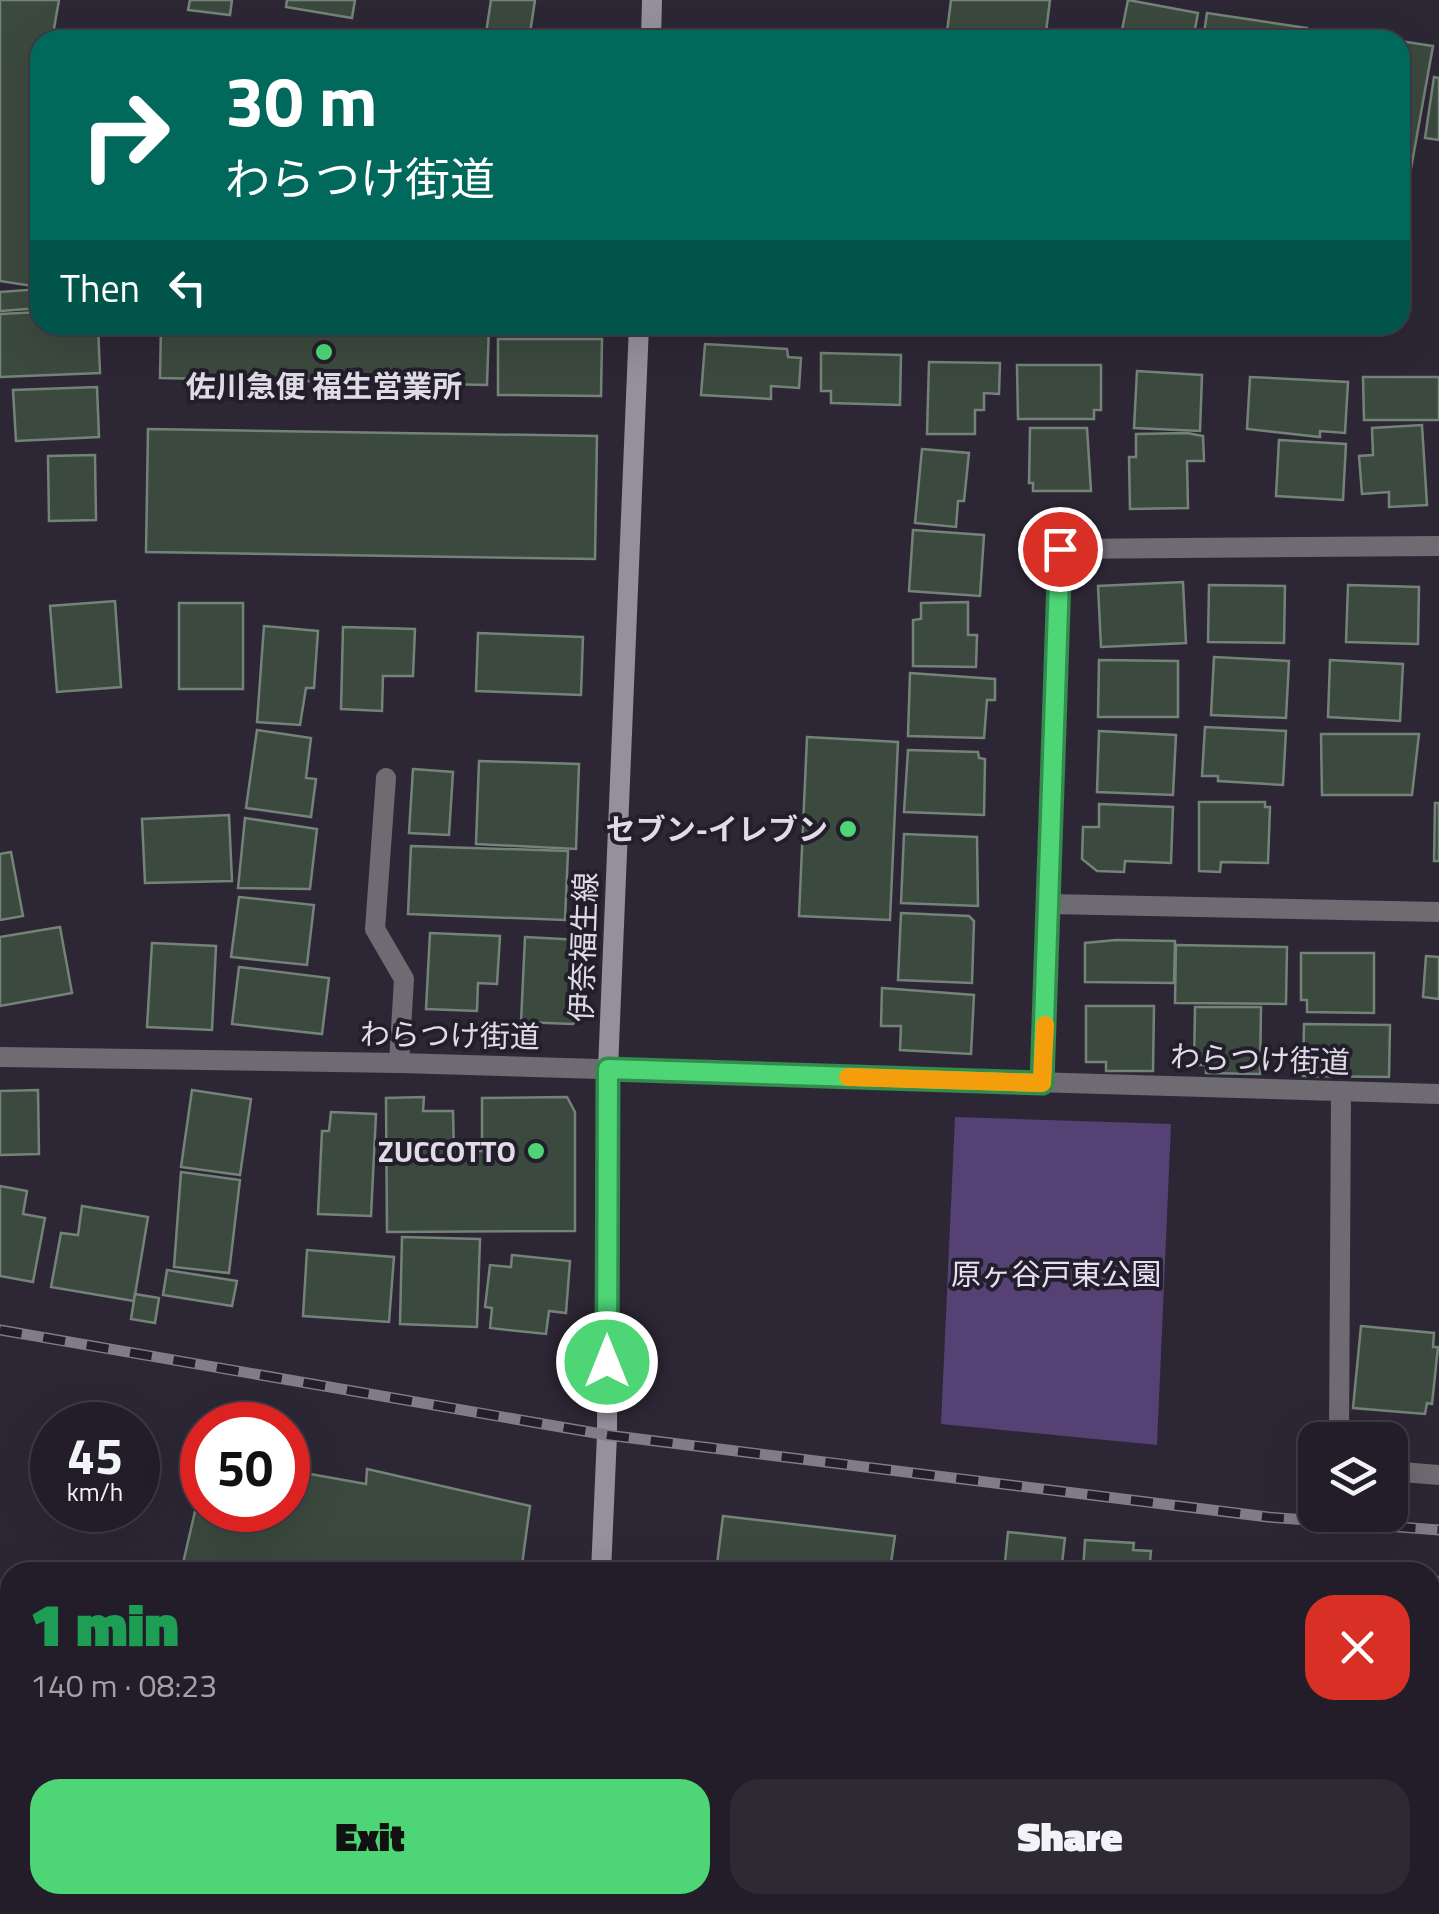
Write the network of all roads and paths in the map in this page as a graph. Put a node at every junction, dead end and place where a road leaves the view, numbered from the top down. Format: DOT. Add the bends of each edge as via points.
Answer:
graph roads {
  1 [pos="652,0"];
  2 [pos="651,30"];
  3 [pos="639,335"];
  4 [pos="1439,546"];
  5 [pos="386,778"];
  6 [pos="1050,904"];
  7 [pos="1439,912"];
  8 [pos="0,1057"];
  9 [pos="399,1064"];
  10 [pos="608,1069"];
  11 [pos="1042,1083"];
  12 [pos="1341,1091"];
  13 [pos="1439,1094"];
  14 [pos="1339,1422"];
  15 [pos="1408,1473"];
  16 [pos="1439,1476"];
  17 [pos="601,1562"];
  1 -- 2 [label="main road"];
  3 -- 10 [label="main road, 伊奈福生線"];
  4 -- 6 [label="street" via="1060,549"];
  5 -- 9 [label="street" via="375,929 404,980"];
  6 -- 7 [label="street"];
  6 -- 11 [label="street"];
  8 -- 9 [label="street, わらつけ街道"];
  9 -- 10 [label="street, わらつけ街道"];
  10 -- 11 [label="street, わらつけ街道"];
  10 -- 17 [label="main road, 伊奈福生線"];
  11 -- 12 [label="street, わらつけ街道"];
  12 -- 13 [label="street, わらつけ街道"];
  12 -- 14 [label="street"];
  15 -- 16 [label="street"];
}
